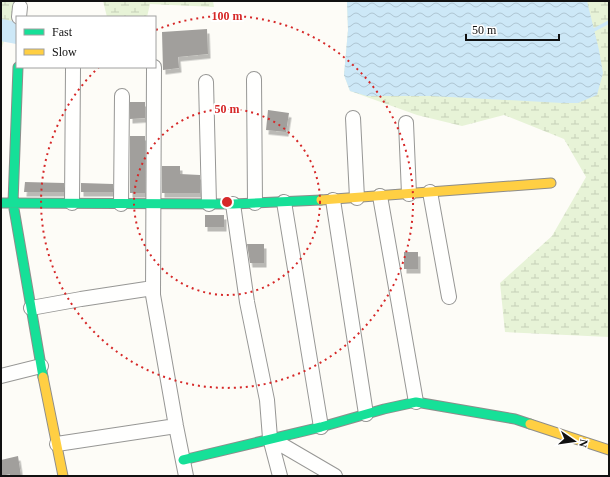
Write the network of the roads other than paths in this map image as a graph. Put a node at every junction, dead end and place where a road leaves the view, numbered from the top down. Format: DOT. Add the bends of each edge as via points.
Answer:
graph roads {
  1 [pos="18,68"];
  2 [pos="73,68"];
  3 [pos="154,68"];
  4 [pos="254,79"];
  5 [pos="206,82"];
  6 [pos="122,96"];
  7 [pos="353,118"];
  8 [pos="406,123"];
  9 [pos="551,183"];
  10 [pos="430,192"];
  11 [pos="410,194"];
  12 [pos="380,196"];
  13 [pos="357,198"];
  14 [pos="333,200"];
  15 [pos="284,202"];
  16 [pos="1,203"];
  17 [pos="13,203"];
  18 [pos="72,203"];
  19 [pos="255,203"];
  20 [pos="121,204"];
  21 [pos="154,204"];
  22 [pos="209,204"];
  23 [pos="233,204"];
  24 [pos="153,288"];
  25 [pos="449,297"];
  26 [pos="32,308"];
  27 [pos="41,366"];
  28 [pos="1,376"];
  29 [pos="416,402"];
  30 [pos="366,414"];
  31 [pos="176,426"];
  32 [pos="321,427"];
  33 [pos="270,438"];
  34 [pos="56,444"];
  35 [pos="609,450"];
  36 [pos="183,460"];
  37 [pos="63,476"];
  38 [pos="186,476"];
  39 [pos="280,476"];
  40 [pos="335,476"];
  1 -- 17 [label="street"];
  2 -- 18 [label="street"];
  3 -- 21 [label="street"];
  4 -- 19 [label="street"];
  5 -- 22 [label="street"];
  6 -- 20 [label="street"];
  7 -- 13 [label="street"];
  8 -- 11 [label="street"];
  9 -- 10 [label="street"];
  10 -- 11 [label="street"];
  10 -- 25 [label="street"];
  11 -- 12 [label="street"];
  12 -- 13 [label="street"];
  12 -- 29 [label="street"];
  13 -- 14 [label="street"];
  14 -- 15 [label="street"];
  14 -- 30 [label="street"];
  15 -- 19 [label="street"];
  15 -- 32 [label="street"];
  16 -- 17 [label="street"];
  17 -- 18 [label="street"];
  17 -- 26 [label="street"];
  18 -- 20 [label="street"];
  19 -- 23 [label="street"];
  20 -- 21 [label="street"];
  21 -- 22 [label="street"];
  21 -- 24 [label="street"];
  22 -- 23 [label="street"];
  23 -- 33 [label="street" via="247,302 267,400"];
  24 -- 26 [label="street"];
  24 -- 31 [label="street"];
  26 -- 27 [label="street"];
  27 -- 28 [label="street"];
  27 -- 34 [label="street"];
  29 -- 30 [label="street"];
  29 -- 35 [label="street" via="515,419"];
  30 -- 32 [label="street"];
  31 -- 34 [label="street"];
  31 -- 36 [label="street"];
  32 -- 33 [label="street"];
  33 -- 36 [label="street"];
  33 -- 39 [label="street"];
  33 -- 40 [label="street"];
  34 -- 37 [label="street"];
  36 -- 38 [label="street"];
}
